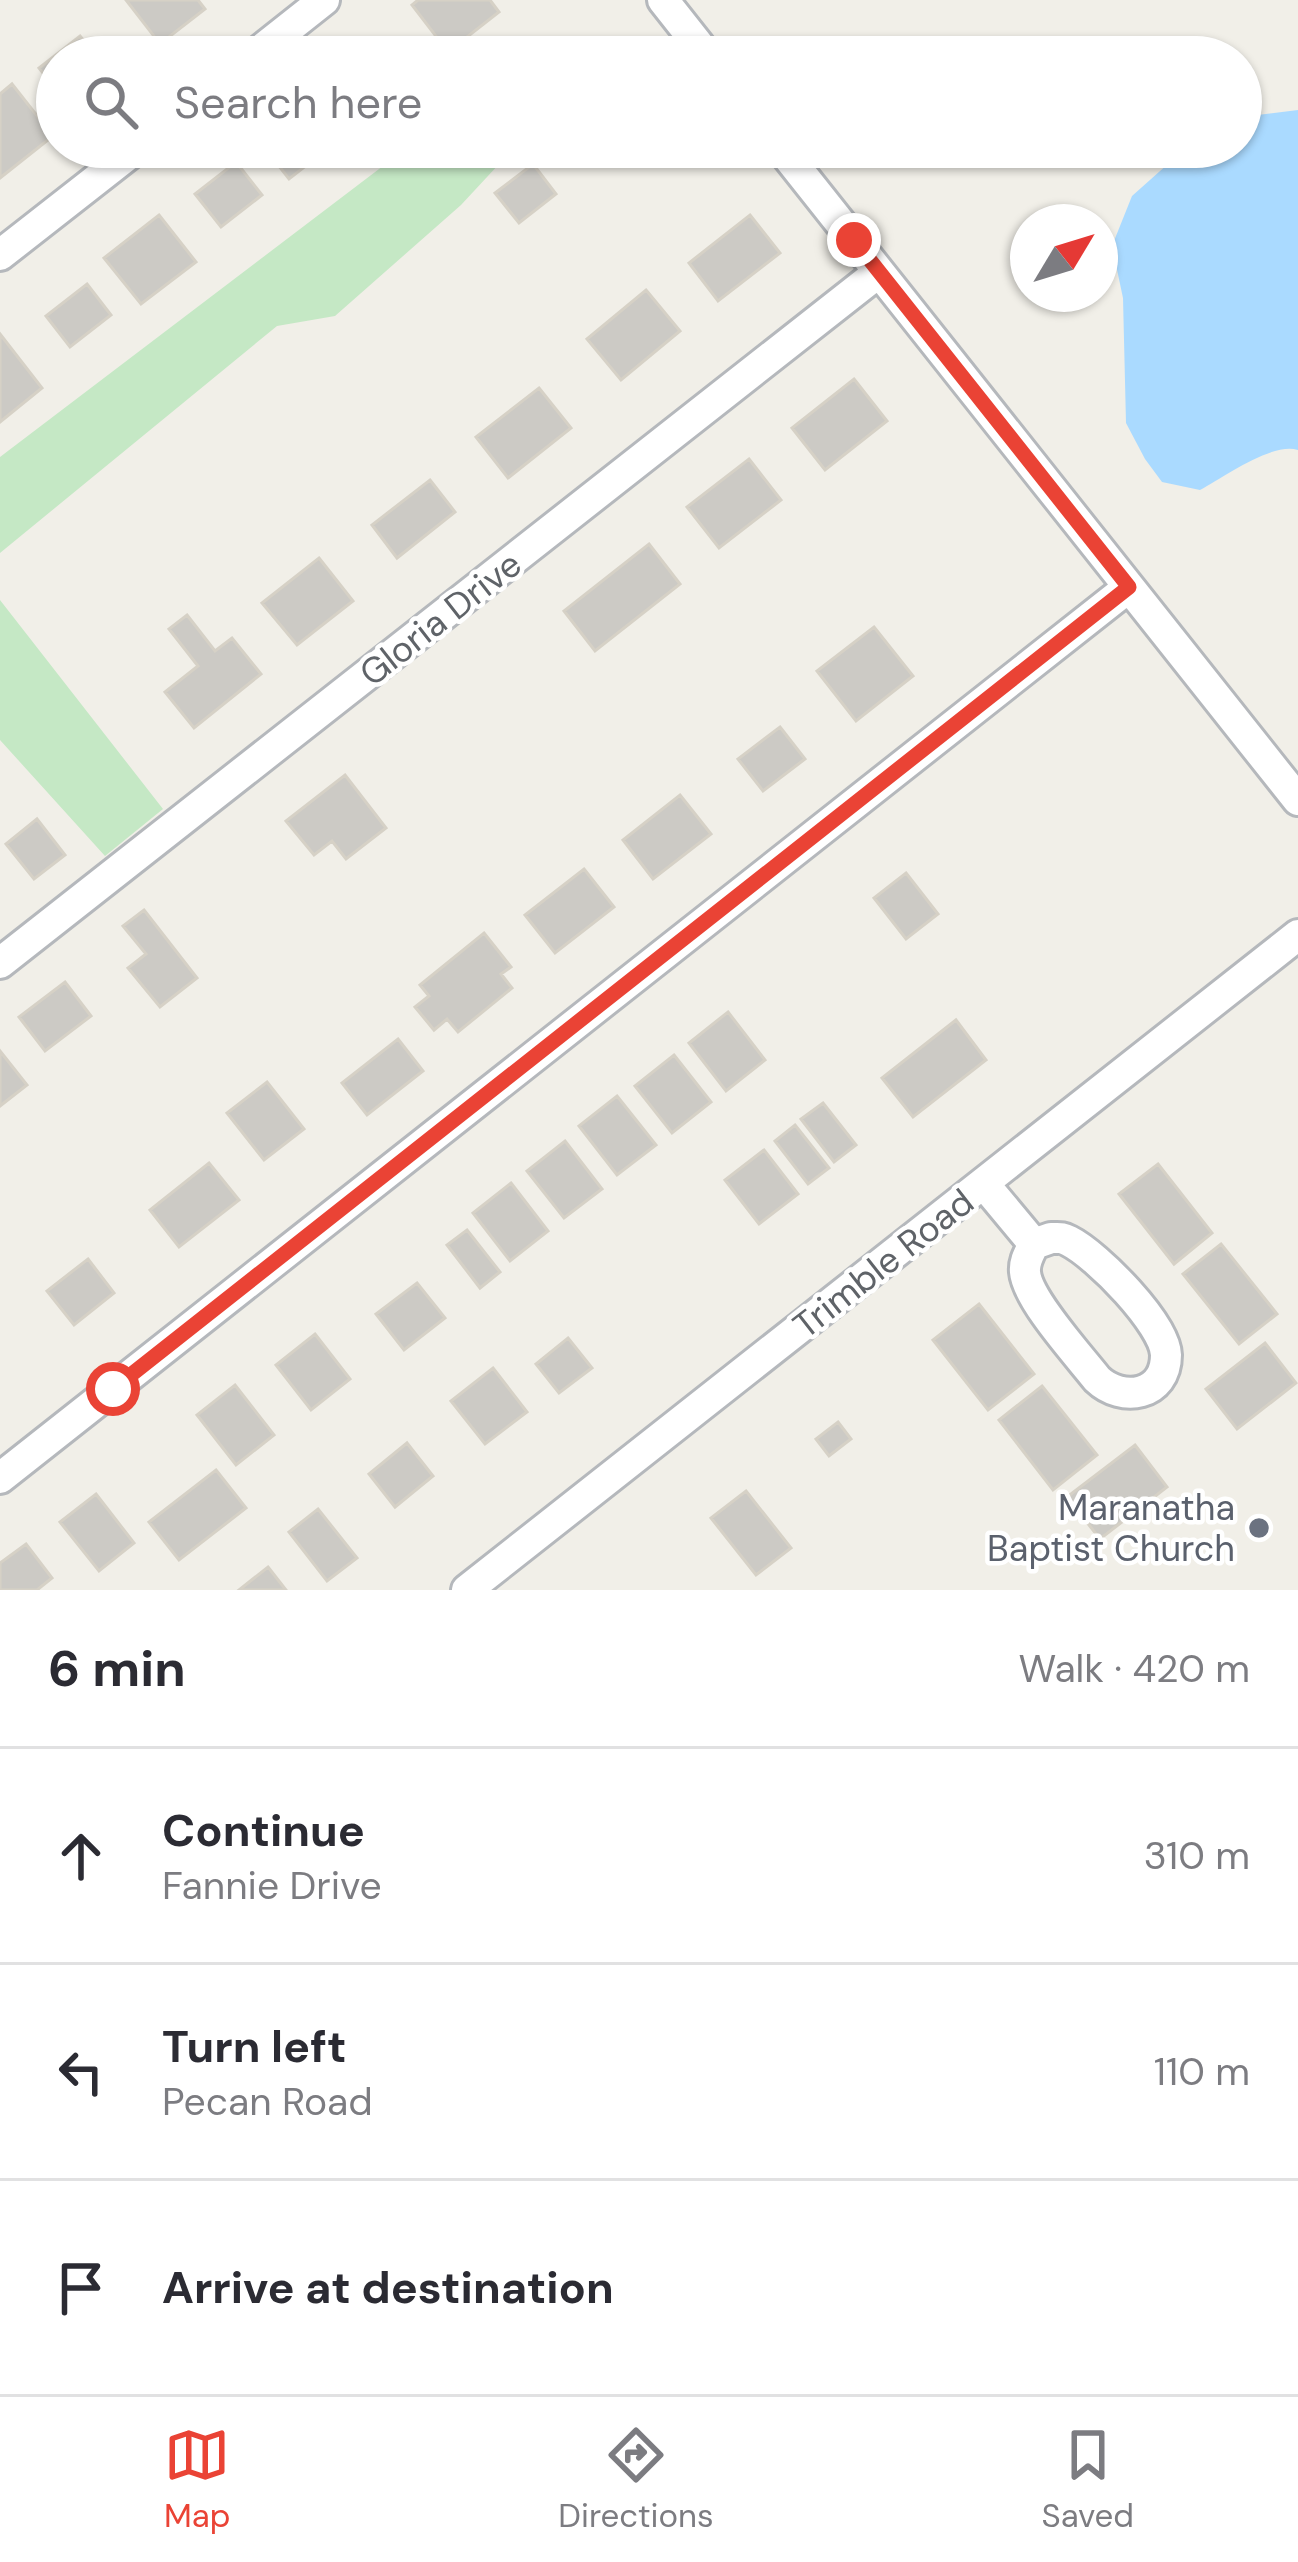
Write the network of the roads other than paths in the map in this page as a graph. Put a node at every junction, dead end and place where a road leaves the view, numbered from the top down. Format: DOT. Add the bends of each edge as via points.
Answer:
graph roads {
  1 [pos="324,0"];
  2 [pos="663,0"];
  3 [pos="279,36"];
  4 [pos="691,36"];
  5 [pos="110,168"];
  6 [pos="797,168"];
  7 [pos="0,255"];
  8 [pos="879,272"];
  9 [pos="1129,587"];
  10 [pos="1298,800"];
  11 [pos="1298,935"];
  12 [pos="0,963"];
  13 [pos="984,1184"];
  14 [pos="1034,1244"];
  15 [pos="0,1478"];
  16 [pos="467,1590"];
  1 -- 3 [label="street"];
  2 -- 4 [label="street"];
  5 -- 7 [label="street"];
  6 -- 8 [label="street"];
  8 -- 9 [label="street"];
  8 -- 12 [label="street, Gloria Drive"];
  9 -- 10 [label="street"];
  9 -- 15 [label="street"];
  11 -- 13 [label="street, Trimble Road"];
  13 -- 14 [label="street"];
  13 -- 16 [label="street, Trimble Road"];
  14 -- 14 [label="street" via="1024,1276 1032,1294 1097,1379 1125,1394 1151,1387 1166,1353 1139,1306 1072,1242"];
}
